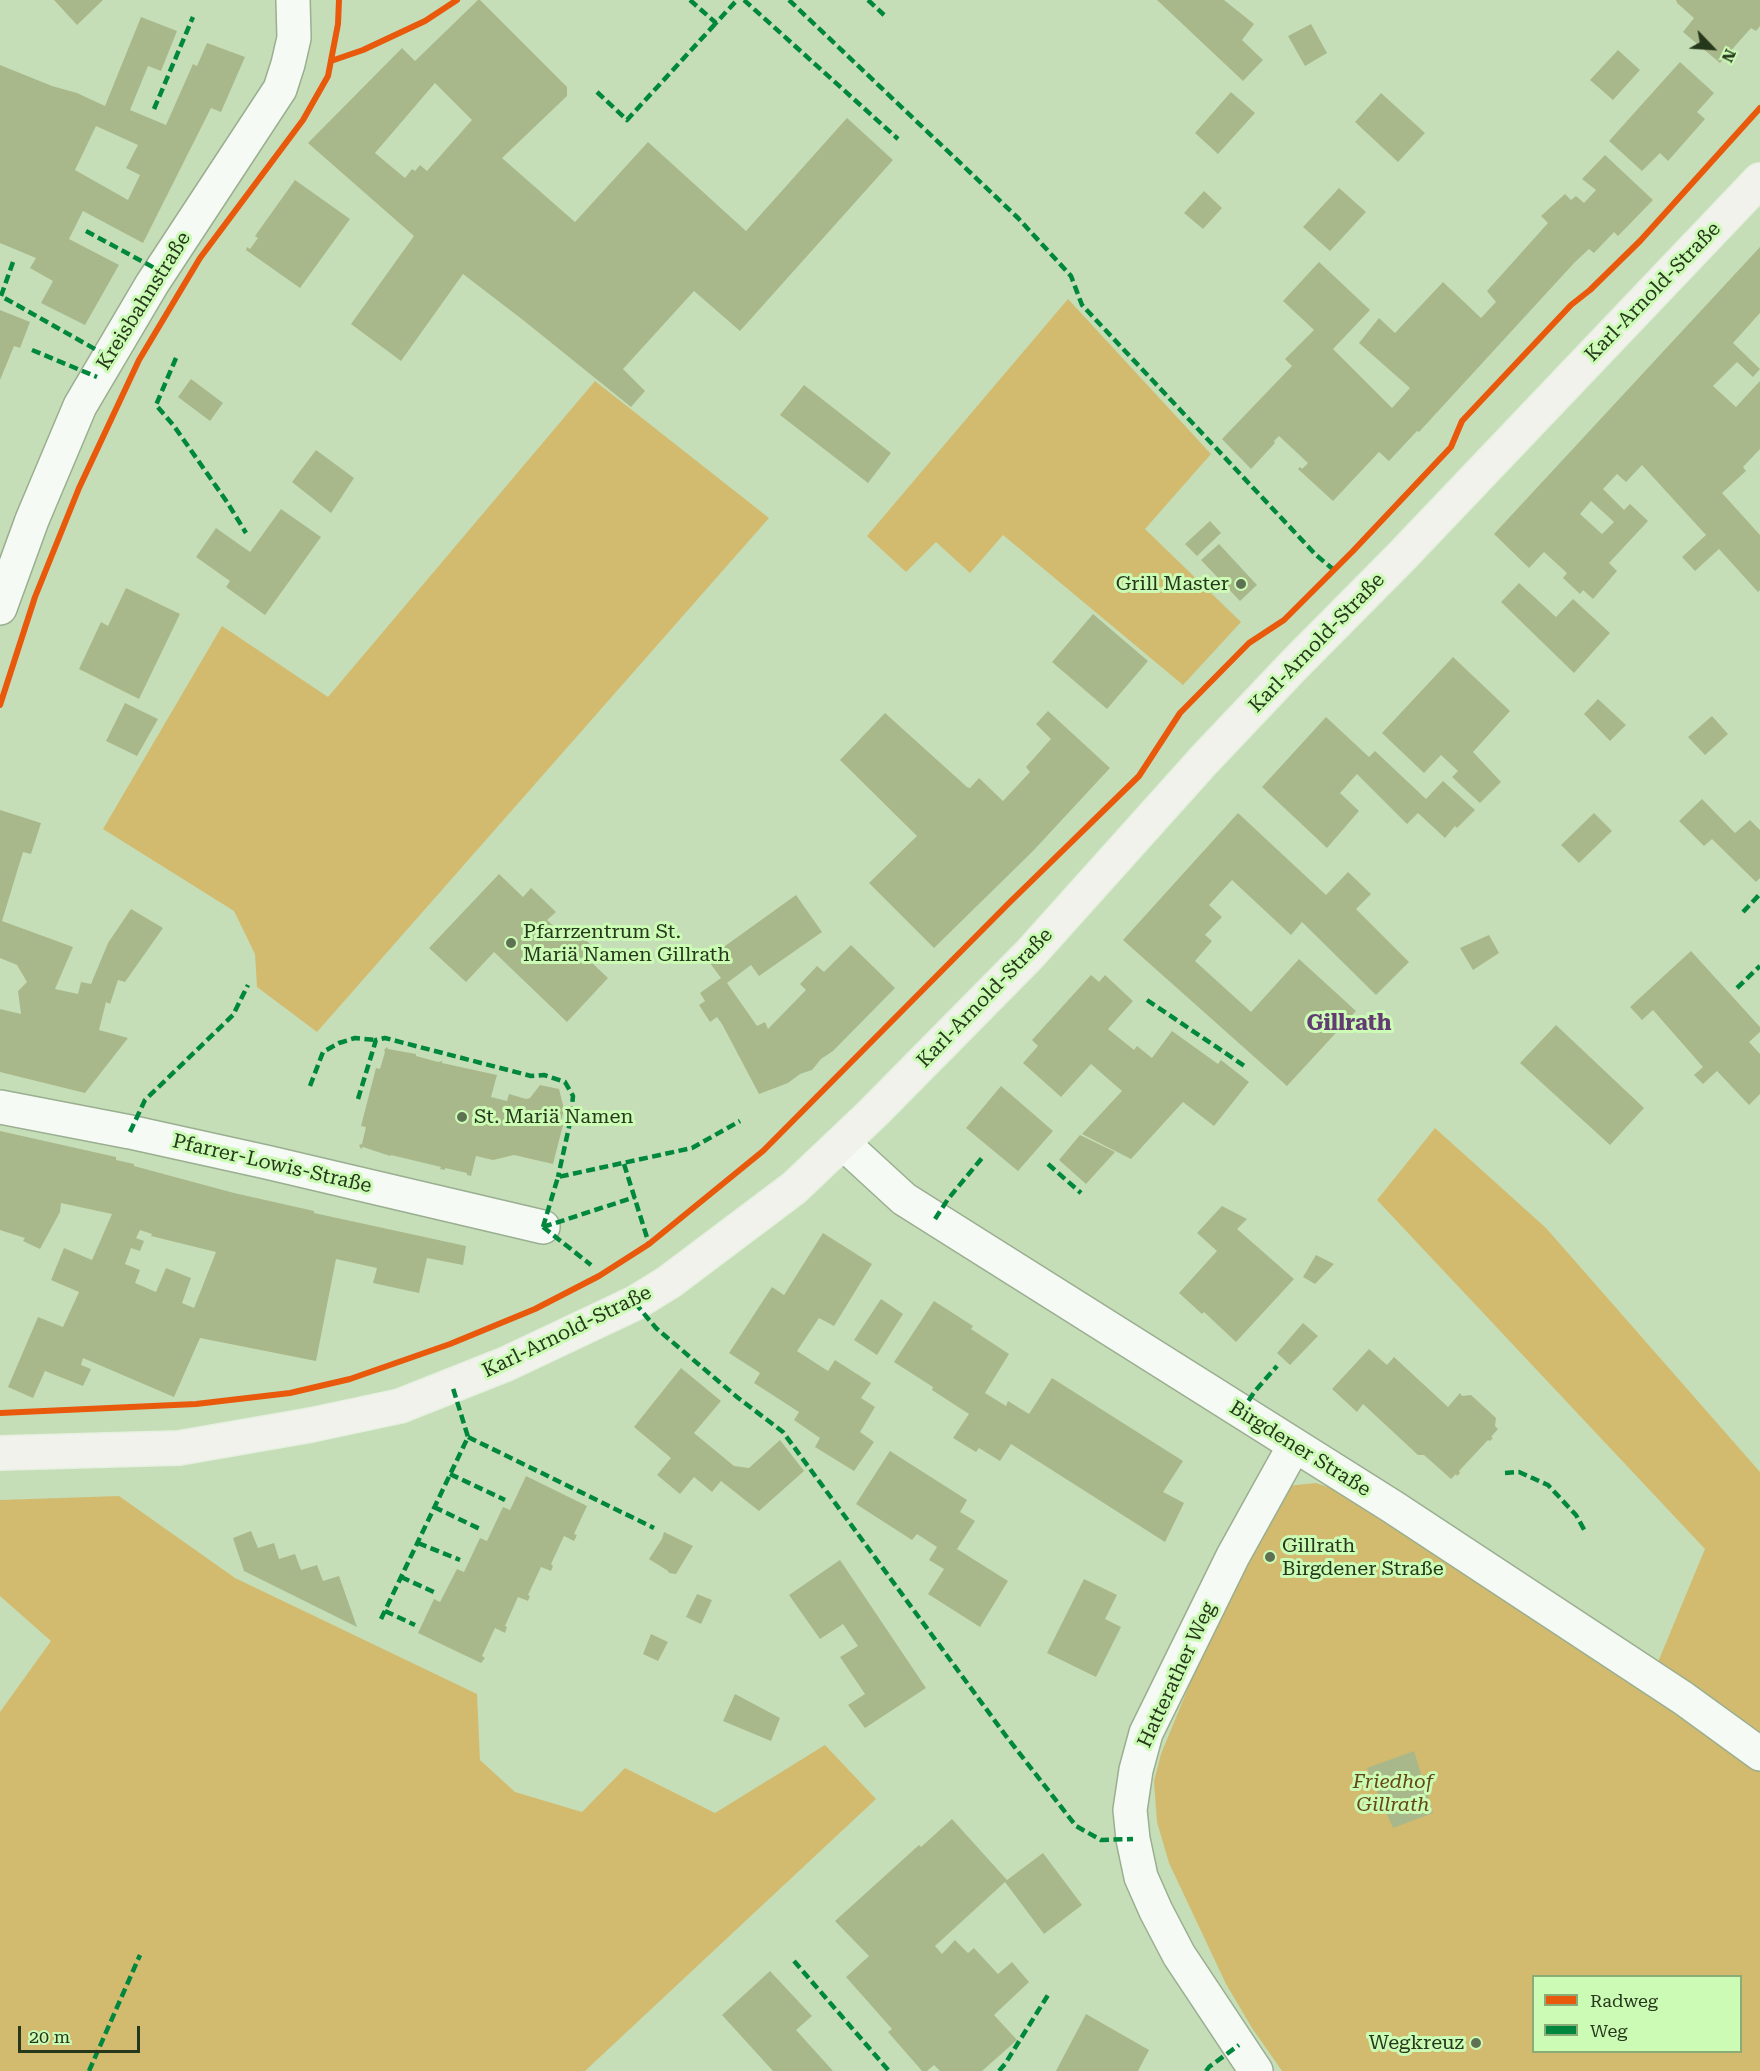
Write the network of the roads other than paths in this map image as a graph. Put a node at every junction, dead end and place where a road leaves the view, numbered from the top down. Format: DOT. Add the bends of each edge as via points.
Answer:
graph roads {
  1 [pos="302,1"];
  2 [pos="1760,180"];
  3 [pos="0,608"];
  4 [pos="0,1107"];
  5 [pos="843,1143"];
  6 [pos="543,1227"];
  7 [pos="1294,1446"];
  8 [pos="0,1453"];
  9 [pos="1760,1754"];
  10 [pos="1256,2071"];
  1 -- 3 [label="street, Kreisbahnstraße" via="280,88 152,284 80,406"];
  2 -- 5 [label="main road, Karl-Arnold-Straße" via="1242,720 1029,955"];
  4 -- 6 [label="street, Pfarrer-Lowis-Straße" via="130,1132"];
  5 -- 7 [label="street, Birgdener Straße" via="904,1199"];
  5 -- 8 [label="main road, Karl-Arnold-Straße" via="794,1188 635,1303 506,1364 400,1406 179,1448"];
  7 -- 9 [label="street, Birgdener Straße" via="1683,1698"];
  7 -- 10 [label="street, Hatterather Weg" via="1233,1556 1146,1733 1130,1810 1141,1877 1156,1911 1179,1954"];
}
